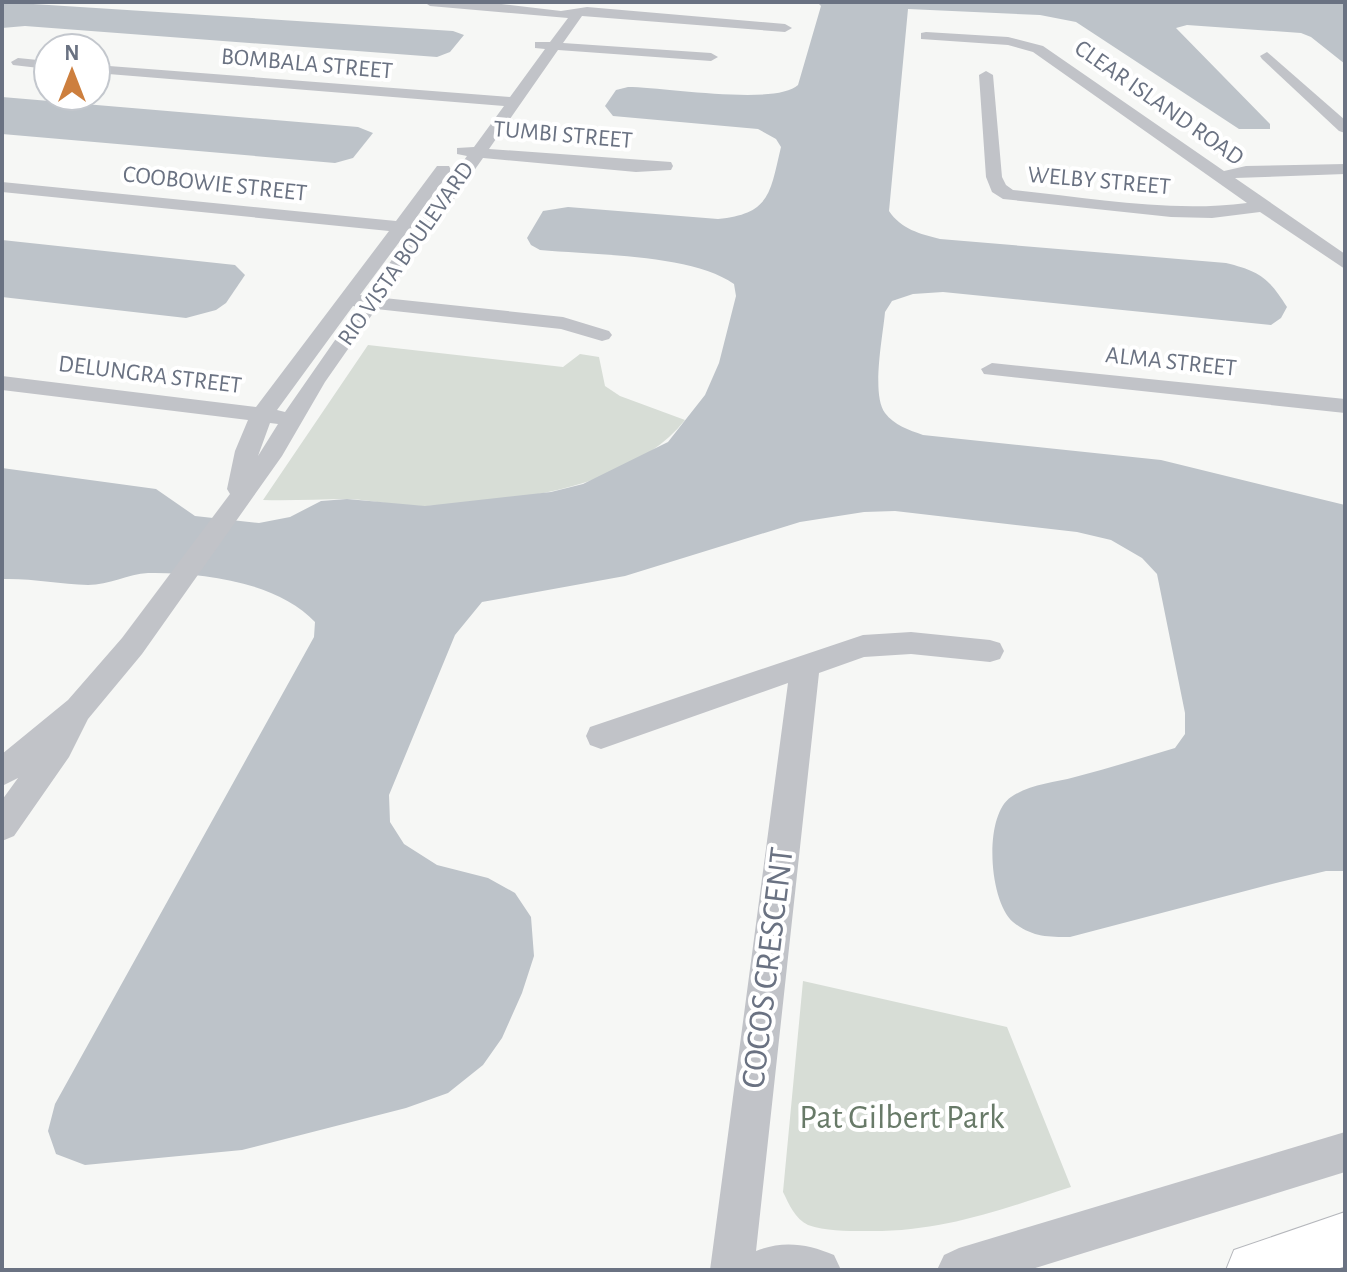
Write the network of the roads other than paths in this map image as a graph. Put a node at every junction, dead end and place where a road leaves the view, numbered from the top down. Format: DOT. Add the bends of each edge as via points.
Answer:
graph roads {
  1 [pos="430,2"];
  2 [pos="522,2"];
  3 [pos="584,6"];
  4 [pos="553,7"];
  5 [pos="785,28"];
  6 [pos="926,36"];
  7 [pos="546,46"];
  8 [pos="1267,56"];
  9 [pos="711,57"];
  10 [pos="18,62"];
  11 [pos="32,63"];
  12 [pos="112,70"];
  13 [pos="986,75"];
  14 [pos="495,101"];
  15 [pos="514,102"];
  16 [pos="1345,128"];
  17 [pos="458,150"];
  18 [pos="479,152"];
  19 [pos="665,166"];
  20 [pos="1345,169"];
  21 [pos="1222,176"];
  22 [pos="2,187"];
  23 [pos="1264,206"];
  24 [pos="401,226"];
  25 [pos="424,229"];
  26 [pos="1345,263"];
  27 [pos="346,300"];
  28 [pos="372,302"];
  29 [pos="602,335"];
  30 [pos="992,369"];
  31 [pos="2,383"];
  32 [pos="1345,406"];
  33 [pos="262,415"];
  34 [pos="291,418"];
  35 [pos="231,507"];
  36 [pos="990,651"];
  37 [pos="805,666"];
  38 [pos="79,709"];
  39 [pos="601,736"];
  40 [pos="2,773"];
  41 [pos="2,826"];
  42 [pos="1345,1152"];
  43 [pos="1345,1239"];
  44 [pos="732,1270"];
  45 [pos="762,1270"];
  46 [pos="819,1270"];
  47 [pos="959,1270"];
  48 [pos="1254,1270"];
  1 -- 4 [label="street"];
  2 -- 4 [label="street"];
  3 -- 4 [label="street"];
  3 -- 5 [label="street"];
  3 -- 7 [label="street, RIO VISTA BOULEVARD"];
  4 -- 7 [label="street, RIO VISTA BOULEVARD"];
  6 -- 21 [label="street, CLEAR ISLAND ROAD" via="1008,41 1038,49"];
  7 -- 9 [label="street"];
  7 -- 14 [label="street, RIO VISTA BOULEVARD"];
  7 -- 15 [label="street, RIO VISTA BOULEVARD"];
  8 -- 16 [label="street"];
  10 -- 11 [label="street"];
  12 -- 14 [label="street, BOMBALA STREET"];
  13 -- 23 [label="street, WELBY STREET" via="994,177 1009,195 1185,212"];
  14 -- 15 [label="street, BOMBALA STREET"];
  14 -- 17 [label="street, RIO VISTA BOULEVARD"];
  15 -- 18 [label="street, RIO VISTA BOULEVARD"];
  17 -- 18 [label="street, TUMBI STREET"];
  17 -- 24 [label="street, RIO VISTA BOULEVARD"];
  18 -- 19 [label="street, TUMBI STREET"];
  18 -- 25 [label="street, RIO VISTA BOULEVARD"];
  20 -- 21 [label="street"];
  21 -- 23 [label="street, CLEAR ISLAND ROAD"];
  22 -- 24 [label="street, COOBOWIE STREET"];
  23 -- 26 [label="street, CLEAR ISLAND ROAD"];
  24 -- 25 [label="street, COOBOWIE STREET"];
  24 -- 27 [label="street, RIO VISTA BOULEVARD"];
  25 -- 28 [label="street, RIO VISTA BOULEVARD"];
  27 -- 28 [label="street"];
  27 -- 33 [label="street, RIO VISTA BOULEVARD"];
  28 -- 29 [label="street" via="563,323"];
  28 -- 34 [label="street, RIO VISTA BOULEVARD"];
  30 -- 32 [label="street, ALMA STREET"];
  31 -- 33 [label="street, DELUNGRA STREET"];
  33 -- 34 [label="street, DELUNGRA STREET"];
  33 -- 35 [label="street, RIO VISTA BOULEVARD"];
  34 -- 35 [label="street, RIO VISTA BOULEVARD" via="274,451"];
  35 -- 38 [label="street, RIO VISTA BOULEVARD"];
  36 -- 37 [label="street" via="911,643 863,646"];
  37 -- 39 [label="street"];
  37 -- 44 [label="street, COCOS CRESCENT"];
  38 -- 40 [label="street, RIO VISTA BOULEVARD"];
  38 -- 41 [label="street, RIO VISTA BOULEVARD"];
  42 -- 47 [label="street"];
  43 -- 48 [label="main road"];
  45 -- 46 [label="street" via="785,1264"];
}
